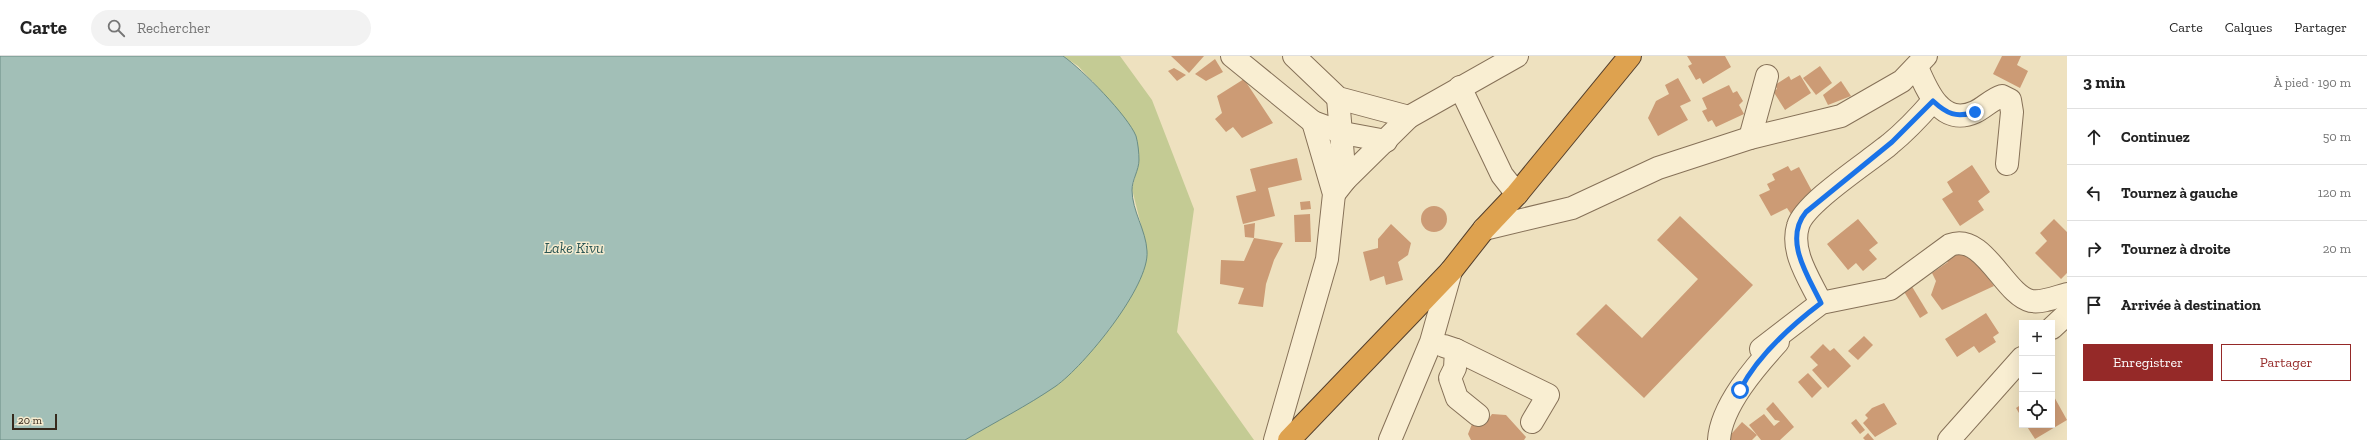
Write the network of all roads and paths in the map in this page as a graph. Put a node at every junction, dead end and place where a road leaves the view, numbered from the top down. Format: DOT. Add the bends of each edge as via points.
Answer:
graph roads {
  1 [pos="1232,56"];
  2 [pos="1294,56"];
  3 [pos="1517,56"];
  4 [pos="1630,56"];
  5 [pos="1921,62"];
  6 [pos="1767,76"];
  7 [pos="1460,88"];
  8 [pos="1338,98"];
  9 [pos="1933,101"];
  10 [pos="1409,117"];
  11 [pos="1312,122"];
  12 [pos="1343,133"];
  13 [pos="1750,138"];
  14 [pos="1386,141"];
  15 [pos="2007,164"];
  16 [pos="1339,187"];
  17 [pos="1517,194"];
  18 [pos="1484,229"];
  19 [pos="1451,271"];
  20 [pos="2067,294"];
  21 [pos="1821,303"];
  22 [pos="2067,314"];
  23 [pos="1795,322"];
  24 [pos="2055,325"];
  25 [pos="1431,342"];
  26 [pos="1761,349"];
  27 [pos="1456,350"];
  28 [pos="2019,361"];
  29 [pos="1478,415"];
  30 [pos="1532,422"];
  31 [pos="1275,440"];
  32 [pos="1289,440"];
  33 [pos="1390,440"];
  34 [pos="1719,440"];
  35 [pos="1949,440"];
  1 -- 11 [label="street"];
  2 -- 8 [label="street"];
  3 -- 7 [label="street"];
  4 -- 17 [label="highway"];
  5 -- 9 [label="street"];
  5 -- 13 [label="street" via="1902,81 1841,116"];
  6 -- 13 [label="street"];
  7 -- 10 [label="street"];
  7 -- 17 [label="street" via="1502,175"];
  8 -- 10 [label="street"];
  8 -- 12 [label="street"];
  9 -- 15 [label="street" via="1949,114 1956,116 1975,112 1998,97 2008,98 2012,112"];
  9 -- 21 [label="street" via="1892,142 1801,218 1797,227 1800,259"];
  10 -- 14 [label="street"];
  11 -- 12 [label="street"];
  11 -- 16 [label="street"];
  12 -- 14 [label="street"];
  12 -- 16 [label="street"];
  13 -- 18 [label="street" via="1658,168 1572,208"];
  14 -- 16 [label="street"];
  16 -- 31 [label="street" via="1327,259"];
  17 -- 18 [label="highway"];
  18 -- 19 [label="highway"];
  19 -- 25 [label="street"];
  19 -- 32 [label="highway"];
  20 -- 21 [label="street" via="2040,301 2021,297 1998,270 1968,244 1960,241 1950,245 1890,290"];
  21 -- 23 [label="street"];
  22 -- 24 [label="street"];
  23 -- 26 [label="street"];
  23 -- 34 [label="street" via="1746,377 1720,428"];
  25 -- 27 [label="street"];
  25 -- 33 [label="street"];
  27 -- 29 [label="street" via="1450,378 1456,398"];
  27 -- 30 [label="street" via="1548,395"];
  28 -- 35 [label="street"];
}
